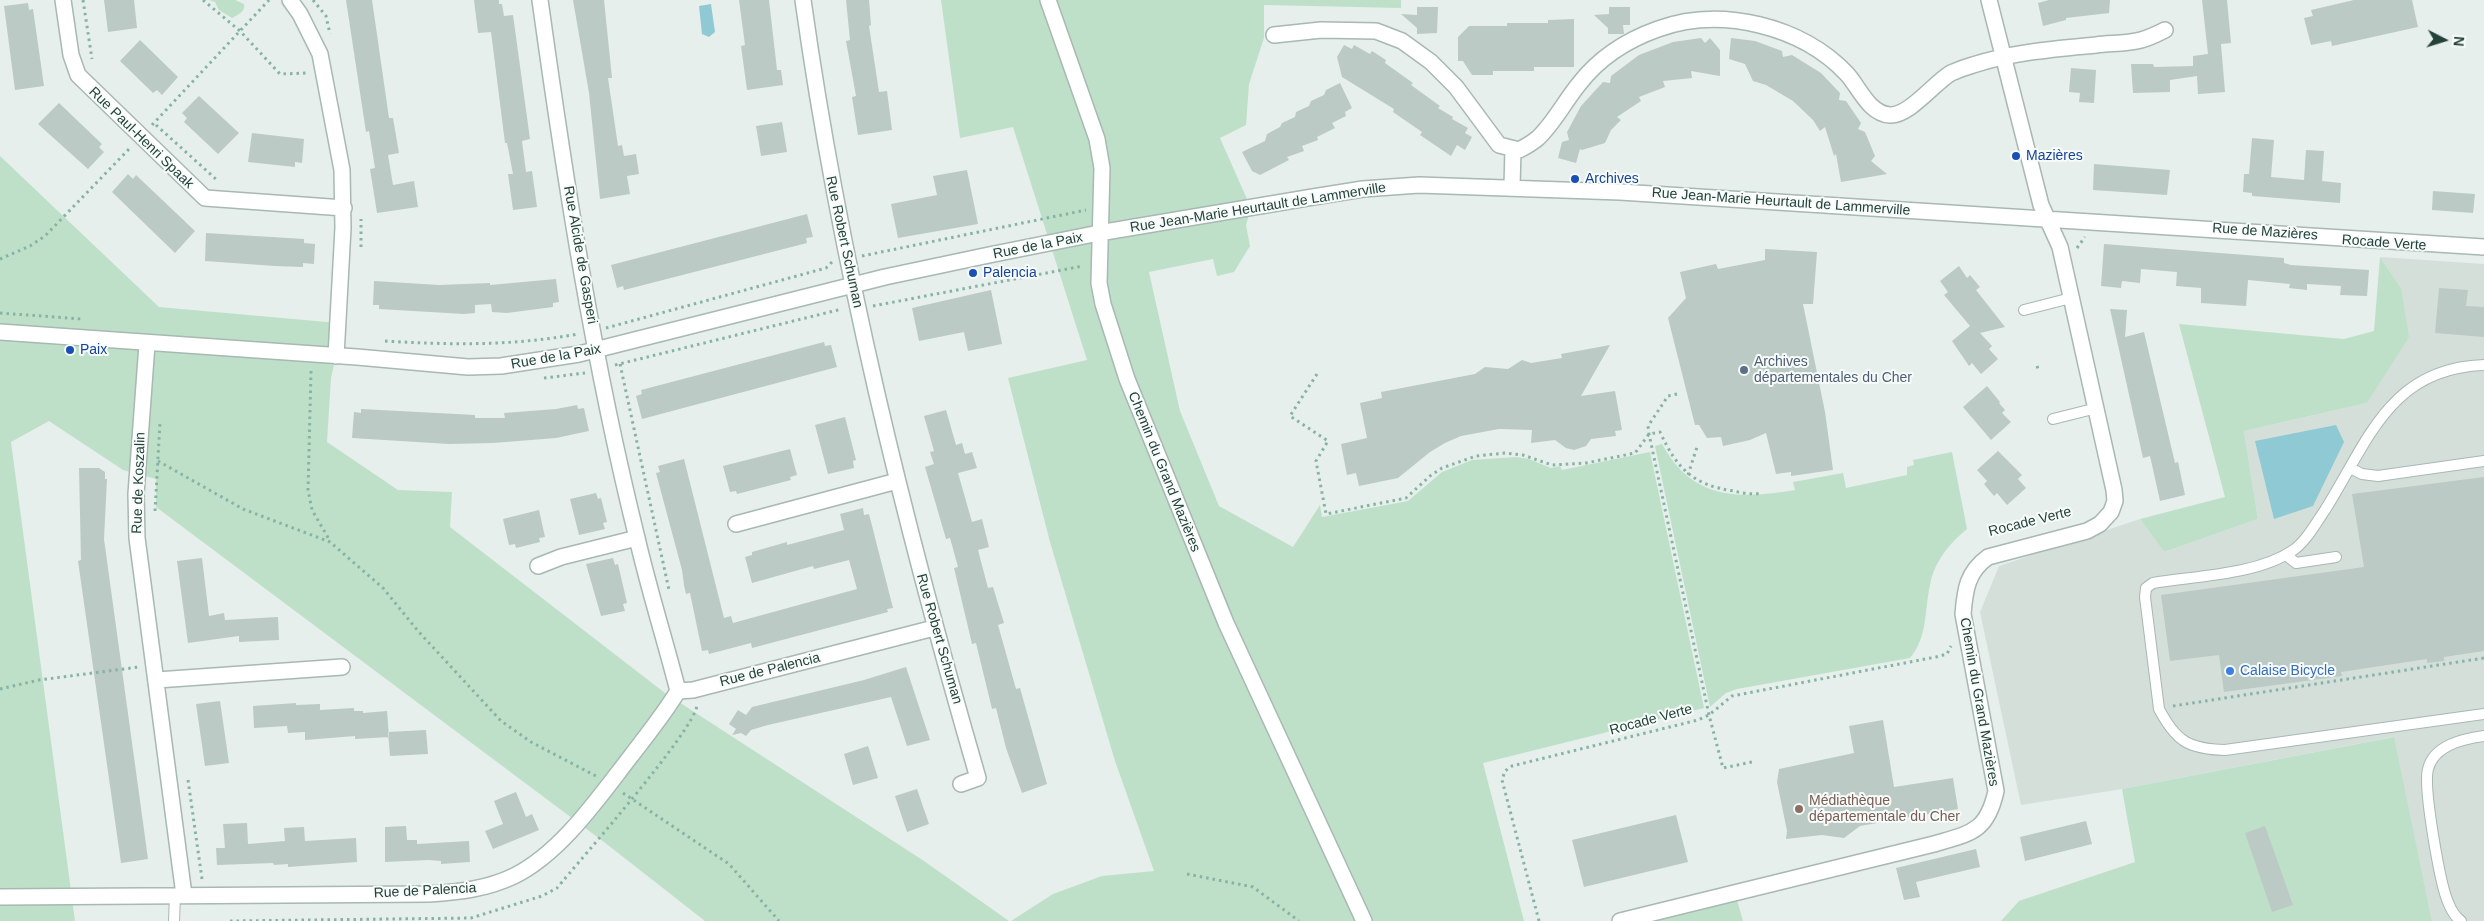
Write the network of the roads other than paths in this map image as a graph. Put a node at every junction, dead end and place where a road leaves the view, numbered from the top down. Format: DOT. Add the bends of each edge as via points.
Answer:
graph roads {
  1 [pos="63,0"];
  2 [pos="290,0"];
  3 [pos="540,0"];
  4 [pos="803,0"];
  5 [pos="1048,0"];
  6 [pos="1988,0"];
  7 [pos="2165,30"];
  8 [pos="1274,35"];
  9 [pos="2004,57"];
  10 [pos="1513,149"];
  11 [pos="1512,188"];
  12 [pos="344,208"];
  13 [pos="2046,219"];
  14 [pos="1099,233"];
  15 [pos="2484,246"];
  16 [pos="852,285"];
  17 [pos="2071,298"];
  18 [pos="2024,310"];
  19 [pos="0,332"];
  20 [pos="147,344"];
  21 [pos="597,350"];
  22 [pos="336,356"];
  23 [pos="2484,365"];
  24 [pos="2097,408"];
  25 [pos="2053,420"];
  26 [pos="2484,461"];
  27 [pos="2350,468"];
  28 [pos="896,481"];
  29 [pos="736,524"];
  30 [pos="636,538"];
  31 [pos="2286,554"];
  32 [pos="2336,557"];
  33 [pos="538,566"];
  34 [pos="934,628"];
  35 [pos="342,667"];
  36 [pos="157,680"];
  37 [pos="678,691"];
  38 [pos="2484,714"];
  39 [pos="2484,736"];
  40 [pos="961,784"];
  41 [pos="181,890"];
  42 [pos="0,897"];
  43 [pos="174,921"];
  44 [pos="1364,921"];
  45 [pos="1620,921"];
  46 [pos="2460,921"];
  1 -- 12 [label="street, Rue Paul-Henri Spaak" via="71,55 78,75 205,198"];
  2 -- 12 [label="street" via="310,32 324,70 342,170"];
  3 -- 21 [label="street, Rue Alcide de Gasperi" via="568,189"];
  4 -- 16 [label="street, Rue Robert Schuman" via="816,98"];
  5 -- 14 [label="street, Chemin du Grand Mazières" via="1097,139 1102,168"];
  6 -- 9 [label="street, Chemin du Grand Mazières"];
  7 -- 9 [label="street" via="2141,40"];
  8 -- 10 [label="street" via="1321,30 1376,31 1402,41 1431,62 1456,87 1498,145"];
  9 -- 10 [label="street" via="1952,73 1904,111 1890,115 1879,112 1842,69 1804,42 1744,22 1716,19 1682,23 1631,40 1605,57 1580,82 1538,138 1518,150"];
  9 -- 13 [label="street, Chemin du Grand Mazières" via="2023,141"];
  10 -- 11 [label="street"];
  11 -- 13 [label="street, Rue Jean-Marie Heurtault de Lammerville"];
  11 -- 14 [label="street, Rue Jean-Marie Heurtault de Lammerville" via="1419,185 1363,189"];
  12 -- 22 [label="street"];
  13 -- 15 [label="street, Rue de Mazières"];
  13 -- 17 [label="street, Chemin du Grand Mazières" via="2060,247"];
  14 -- 16 [label="street, Rue de la Paix"];
  14 -- 44 [label="street, Chemin du Grand Mazières" via="1098,263 1103,304 1127,379 1226,623"];
  16 -- 21 [label="street, Rue de la Paix"];
  16 -- 28 [label="street, Rue Robert Schuman"];
  17 -- 18 [label="lane"];
  17 -- 24 [label="street, Chemin du Grand Mazières"];
  19 -- 20 [label="street, Rue de la Paix"];
  20 -- 22 [label="street, Rue de la Paix"];
  20 -- 36 [label="street, Rue de Koszalin" via="136,517"];
  21 -- 22 [label="street, Rue de la Paix" via="539,362 468,367"];
  21 -- 30 [label="street, Rue Alcide de Gasperi"];
  23 -- 27 [label="lane" via="2452,369 2425,379 2403,393 2384,413"];
  24 -- 25 [label="lane"];
  24 -- 45 [label="street, Chemin du Grand Mazières" via="2114,490 2111,512 2100,524 2087,531 1988,557 1969,576 1965,588 1963,614 1996,791 1991,812 1981,824 1965,835 1934,844"];
  26 -- 27 [label="lane" via="2378,476"];
  27 -- 31 [label="lane" via="2314,527 2294,550"];
  28 -- 29 [label="street"];
  28 -- 34 [label="street, Rue Robert Schuman"];
  30 -- 33 [label="street"];
  30 -- 37 [label="street, Rue Alcide de Gasperi"];
  31 -- 32 [label="lane" via="2296,563"];
  31 -- 38 [label="lane" via="2268,564 2153,583 2146,588 2159,709 2172,730 2188,745 2214,750"];
  34 -- 37 [label="street, Rue de Palencia" via="693,690"];
  34 -- 40 [label="street, Rue Robert Schuman" via="978,778"];
  35 -- 36 [label="street"];
  36 -- 41 [label="street, Rue de Koszalin"];
  37 -- 41 [label="street, Rue de Palencia" via="609,784 550,852 515,875 485,888 429,894"];
  39 -- 46 [label="lane" via="2449,744 2436,755 2428,769 2428,806 2447,901"];
  41 -- 42 [label="street, Rue de Palencia"];
  41 -- 43 [label="lane"];
}
